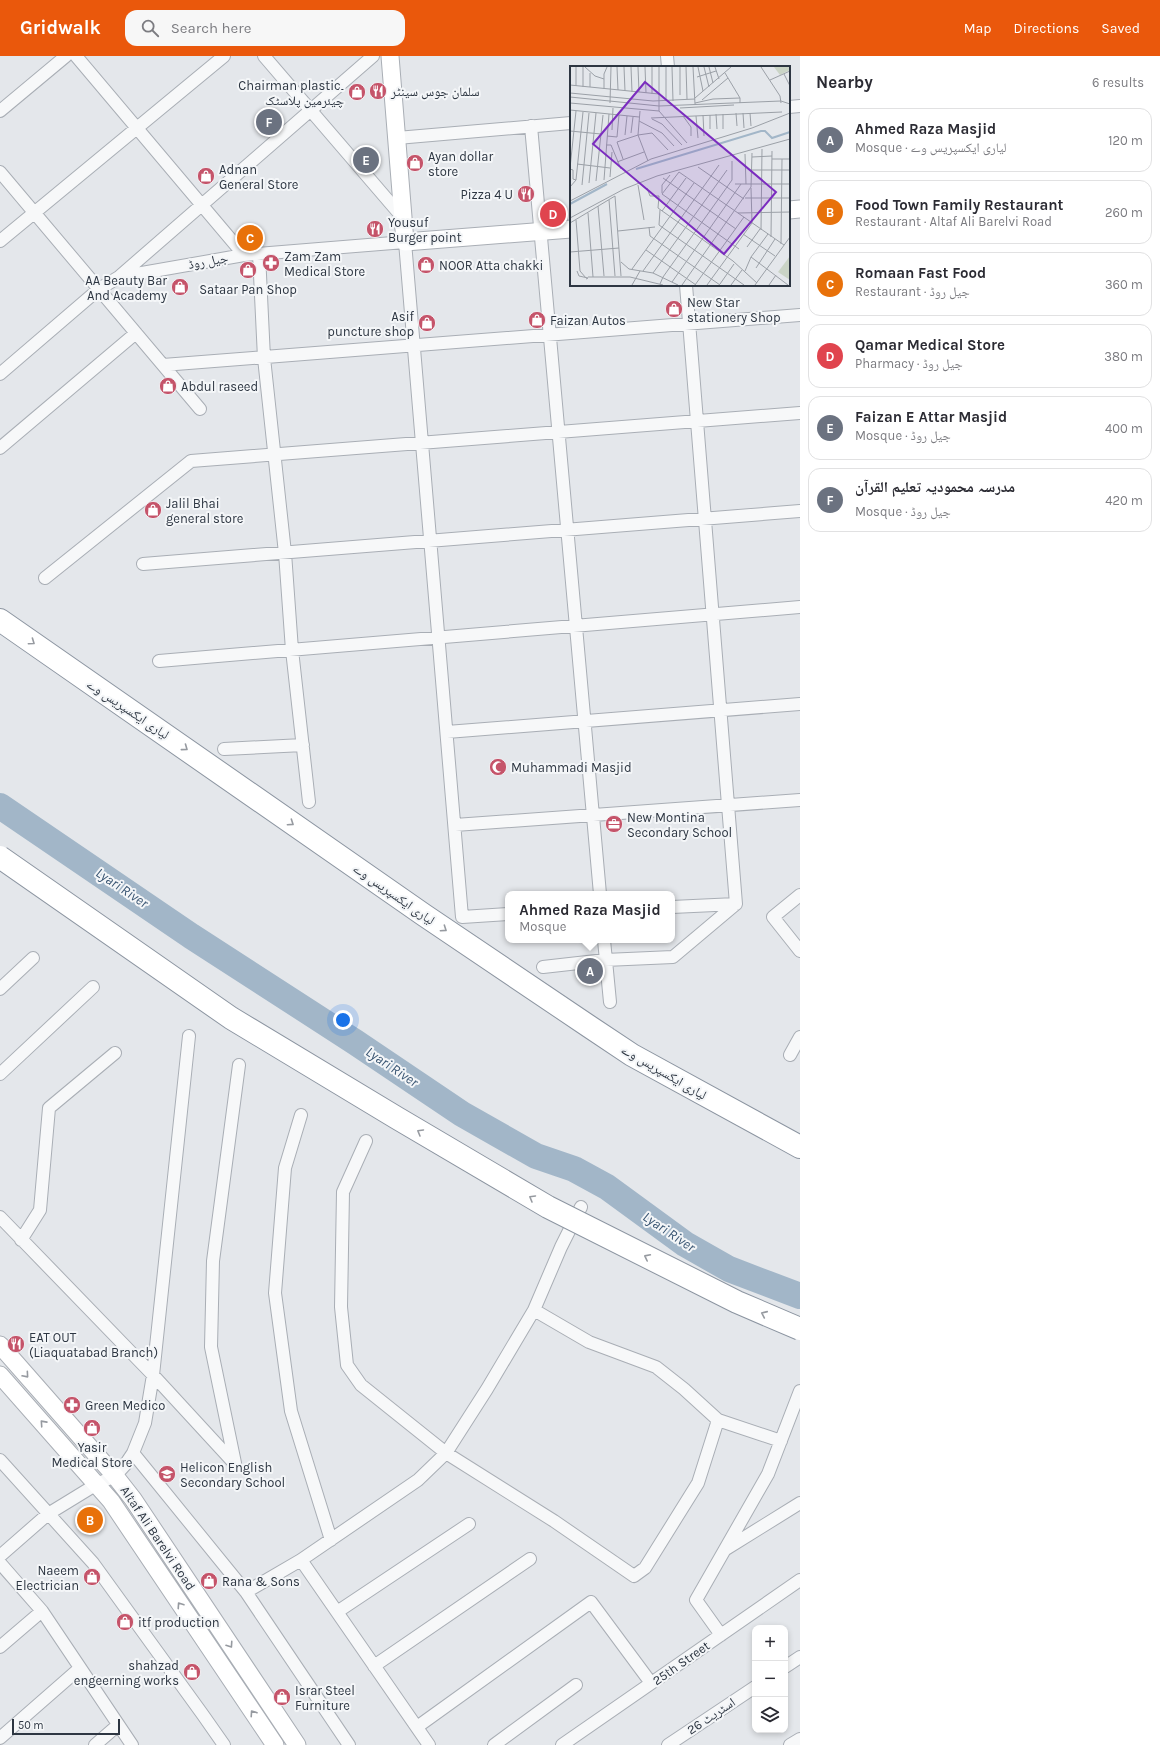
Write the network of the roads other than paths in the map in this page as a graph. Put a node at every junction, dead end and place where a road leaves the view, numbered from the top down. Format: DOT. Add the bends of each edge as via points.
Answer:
graph roads {
  1 [pos="66,56"];
  2 [pos="76,56"];
  3 [pos="224,56"];
  4 [pos="264,56"];
  5 [pos="373,56"];
  6 [pos="390,56"];
  7 [pos="667,56"];
  8 [pos="668,66"];
  9 [pos="800,106"];
  10 [pos="790,107"];
  11 [pos="310,110"];
  12 [pos="0,111"];
  13 [pos="570,123"];
  14 [pos="531,126"];
  15 [pos="137,128"];
  16 [pos="397,138"];
  17 [pos="0,172"];
  18 [pos="202,205"];
  19 [pos="800,209"];
  20 [pos="790,210"];
  21 [pos="34,212"];
  22 [pos="404,219"];
  23 [pos="570,229"];
  24 [pos="540,232"];
  25 [pos="0,241"];
  26 [pos="406,242"];
  27 [pos="259,254"];
  28 [pos="244,255"];
  29 [pos="120,277"];
  30 [pos="686,286"];
  31 [pos="99,289"];
  32 [pos="800,316"];
  33 [pos="689,324"];
  34 [pos="136,333"];
  35 [pos="550,335"];
  36 [pos="414,346"];
  37 [pos="264,358"];
  38 [pos="163,365"];
  39 [pos="0,374"];
  40 [pos="200,409"];
  41 [pos="800,414"];
  42 [pos="696,422"];
  43 [pos="558,432"];
  44 [pos="422,443"];
  45 [pos="0,448"];
  46 [pos="275,455"];
  47 [pos="800,511"];
  48 [pos="704,519"];
  49 [pos="567,530"];
  50 [pos="431,541"];
  51 [pos="285,552"];
  52 [pos="143,564"];
  53 [pos="46,578"];
  54 [pos="800,607"];
  55 [pos="712,614"];
  56 [pos="0,620"];
  57 [pos="576,626"];
  58 [pos="439,637"];
  59 [pos="292,650"];
  60 [pos="159,661"];
  61 [pos="800,704"];
  62 [pos="720,710"];
  63 [pos="584,721"];
  64 [pos="447,732"];
  65 [pos="303,745"];
  66 [pos="224,749"];
  67 [pos="800,800"];
  68 [pos="309,802"];
  69 [pos="728,805"];
  70 [pos="592,815"];
  71 [pos="455,825"];
  72 [pos="0,857"];
  73 [pos="600,891"];
  74 [pos="800,895"];
  75 [pos="736,904"];
  76 [pos="675,907"];
  77 [pos="505,914"];
  78 [pos="604,943"];
  79 [pos="800,951"];
  80 [pos="33,958"];
  81 [pos="606,960"];
  82 [pos="543,967"];
  83 [pos="93,987"];
  84 [pos="0,989"];
  85 [pos="610,1002"];
  86 [pos="189,1036"];
  87 [pos="800,1037"];
  88 [pos="115,1054"];
  89 [pos="790,1055"];
  90 [pos="239,1065"];
  91 [pos="0,1074"];
  92 [pos="301,1115"];
  93 [pos="366,1141"];
  94 [pos="800,1147"];
  95 [pos="581,1207"];
  96 [pos="0,1217"];
  97 [pos="21,1240"];
  98 [pos="534,1310"];
  99 [pos="800,1329"];
  100 [pos="0,1345"];
  101 [pos="0,1375"];
  102 [pos="153,1375"];
  103 [pos="800,1391"];
  104 [pos="718,1420"];
  105 [pos="781,1441"];
  106 [pos="133,1453"];
  107 [pos="446,1453"];
  108 [pos="2,1465"];
  109 [pos="115,1476"];
  110 [pos="97,1484"];
  111 [pos="800,1503"];
  112 [pos="48,1514"];
  113 [pos="469,1524"];
  114 [pos="331,1540"];
  115 [pos="725,1550"];
  116 [pos="0,1556"];
  117 [pos="530,1559"];
  118 [pos="301,1560"];
  119 [pos="0,1563"];
  120 [pos="800,1580"];
  121 [pos="246,1592"];
  122 [pos="42,1611"];
  123 [pos="337,1612"];
  124 [pos="721,1635"];
  125 [pos="0,1648"];
  126 [pos="800,1657"];
  127 [pos="788,1665"];
  128 [pos="374,1666"];
  129 [pos="80,1668"];
  130 [pos="651,1683"];
  131 [pos="576,1685"];
  132 [pos="752,1689"];
  133 [pos="118,1725"];
  134 [pos="417,1727"];
  135 [pos="0,1738"];
  136 [pos="800,1739"];
  137 [pos="670,1744"];
  138 [pos="95,1745"];
  139 [pos="132,1745"];
  140 [pos="224,1745"];
  141 [pos="275,1745"];
  142 [pos="297,1745"];
  143 [pos="349,1745"];
  144 [pos="429,1745"];
  145 [pos="494,1745"];
  146 [pos="562,1745"];
  147 [pos="790,1745"];
  1 -- 12 [label="street"];
  2 -- 15 [label="street"];
  3 -- 15 [label="street"];
  4 -- 11 [label="street"];
  5 -- 11 [label="street"];
  6 -- 16 [label="main road"];
  7 -- 8 [label="street"];
  9 -- 10 [label="street"];
  11 -- 18 [label="street"];
  11 -- 22 [label="street"];
  13 -- 14 [label="street"];
  14 -- 16 [label="street"];
  14 -- 24 [label="street"];
  15 -- 18 [label="street"];
  15 -- 21 [label="street"];
  16 -- 22 [label="main road"];
  17 -- 21 [label="street"];
  18 -- 28 [label="street"];
  18 -- 29 [label="street"];
  19 -- 20 [label="main road"];
  21 -- 25 [label="street"];
  21 -- 31 [label="street"];
  22 -- 26 [label="main road"];
  23 -- 24 [label="main road, جیل روڈ"];
  24 -- 26 [label="main road, جیل روڈ"];
  24 -- 35 [label="street"];
  26 -- 27 [label="street, جیل روڈ"];
  26 -- 36 [label="street"];
  27 -- 28 [label="street, جیل روڈ"];
  27 -- 37 [label="street"];
  28 -- 29 [label="street, جیل روڈ"];
  29 -- 31 [label="street, جیل روڈ"];
  30 -- 33 [label="street"];
  31 -- 34 [label="street"];
  31 -- 39 [label="street, جیل روڈ"];
  32 -- 33 [label="street"];
  33 -- 35 [label="street"];
  33 -- 42 [label="street"];
  34 -- 38 [label="street"];
  34 -- 45 [label="street"];
  35 -- 36 [label="street"];
  35 -- 43 [label="street"];
  36 -- 37 [label="street"];
  36 -- 44 [label="street"];
  37 -- 38 [label="street"];
  37 -- 46 [label="street"];
  38 -- 40 [label="street"];
  41 -- 42 [label="street"];
  42 -- 43 [label="street"];
  42 -- 48 [label="street"];
  43 -- 44 [label="street"];
  43 -- 49 [label="street"];
  44 -- 46 [label="street"];
  44 -- 50 [label="street"];
  46 -- 51 [label="street"];
  46 -- 53 [label="street" via="190,461"];
  47 -- 48 [label="street"];
  48 -- 49 [label="street"];
  48 -- 55 [label="street"];
  49 -- 50 [label="street"];
  49 -- 57 [label="street"];
  50 -- 51 [label="street"];
  50 -- 58 [label="street"];
  51 -- 52 [label="street"];
  51 -- 59 [label="street"];
  54 -- 55 [label="street"];
  55 -- 57 [label="street"];
  55 -- 62 [label="street"];
  56 -- 94 [label="highway, لیاری ایکسپریس وے, one-way" via="424,915 590,1027 638,1058"];
  57 -- 58 [label="street"];
  57 -- 63 [label="street"];
  58 -- 59 [label="street"];
  58 -- 64 [label="street"];
  59 -- 60 [label="street"];
  59 -- 65 [label="street"];
  61 -- 62 [label="street"];
  62 -- 63 [label="street"];
  62 -- 69 [label="street"];
  63 -- 64 [label="street"];
  63 -- 70 [label="street"];
  64 -- 71 [label="street"];
  65 -- 66 [label="street"];
  65 -- 68 [label="street"];
  67 -- 69 [label="street"];
  69 -- 70 [label="street"];
  69 -- 75 [label="street"];
  70 -- 71 [label="street"];
  70 -- 73 [label="street"];
  71 -- 77 [label="street" via="462,917"];
  99 -- 72 [label="highway, one-way, bridge" via="736,1302 548,1207 231,1018"];
  74 -- 79 [label="street" via="773,917"];
  75 -- 76 [label="street"];
  75 -- 81 [label="street" via="673,957"];
  78 -- 81 [label="street"];
  80 -- 84 [label="street"];
  81 -- 82 [label="street"];
  81 -- 85 [label="street"];
  83 -- 91 [label="street"];
  86 -- 102 [label="street"];
  87 -- 89 [label="street"];
  88 -- 97 [label="street" via="49,1108 40,1210"];
  90 -- 102 [label="street" via="213,1261 211,1347 235,1463"];
  92 -- 114 [label="street" via="285,1168 275,1293 291,1411"];
  93 -- 107 [label="street" via="343,1192 341,1307 346,1365 361,1385"];
  95 -- 98 [label="street" via="560,1247"];
  96 -- 97 [label="street"];
  97 -- 102 [label="street"];
  98 -- 104 [label="street" via="589,1342 656,1367"];
  98 -- 107 [label="street"];
  100 -- 109 [label="main road, Altaf Ali Barelvi Road, one-way"];
  110 -- 101 [label="main road, Altaf Ali Barelvi Road, one-way"];
  102 -- 106 [label="street" via="145,1423"];
  103 -- 105 [label="street"];
  104 -- 105 [label="street"];
  104 -- 107 [label="street" via="698,1483 645,1568 634,1576 554,1521"];
  105 -- 115 [label="street" via="768,1474"];
  106 -- 109 [label="street"];
  106 -- 121 [label="street"];
  107 -- 114 [label="street" via="418,1480"];
  108 -- 112 [label="street"];
  109 -- 110 [label="street"];
  109 -- 142 [label="main road, Altaf Ali Barelvi Road, one-way" via="133,1499"];
  110 -- 112 [label="street"];
  141 -- 110 [label="main road, Altaf Ali Barelvi Road, one-way"];
  111 -- 115 [label="street"];
  112 -- 116 [label="street"];
  112 -- 140 [label="street" via="93,1563"];
  113 -- 123 [label="street"];
  114 -- 118 [label="street"];
  115 -- 124 [label="street" via="696,1600"];
  117 -- 128 [label="street"];
  118 -- 121 [label="street"];
  118 -- 123 [label="street"];
  119 -- 122 [label="street"];
  120 -- 124 [label="street, 25th Street"];
  121 -- 143 [label="street"];
  122 -- 125 [label="street"];
  122 -- 129 [label="street"];
  123 -- 128 [label="street"];
  124 -- 130 [label="street, 25th Street"];
  126 -- 127 [label="street"];
  128 -- 134 [label="street"];
  129 -- 133 [label="street"];
  129 -- 135 [label="street"];
  130 -- 134 [label="street" via="591,1602"];
  130 -- 146 [label="street, 25th Street"];
  131 -- 145 [label="street"];
  132 -- 137 [label="street, اسٹریٹ 26"];
  133 -- 138 [label="street"];
  133 -- 139 [label="street"];
  134 -- 144 [label="street"];
  136 -- 147 [label="street"];
}
